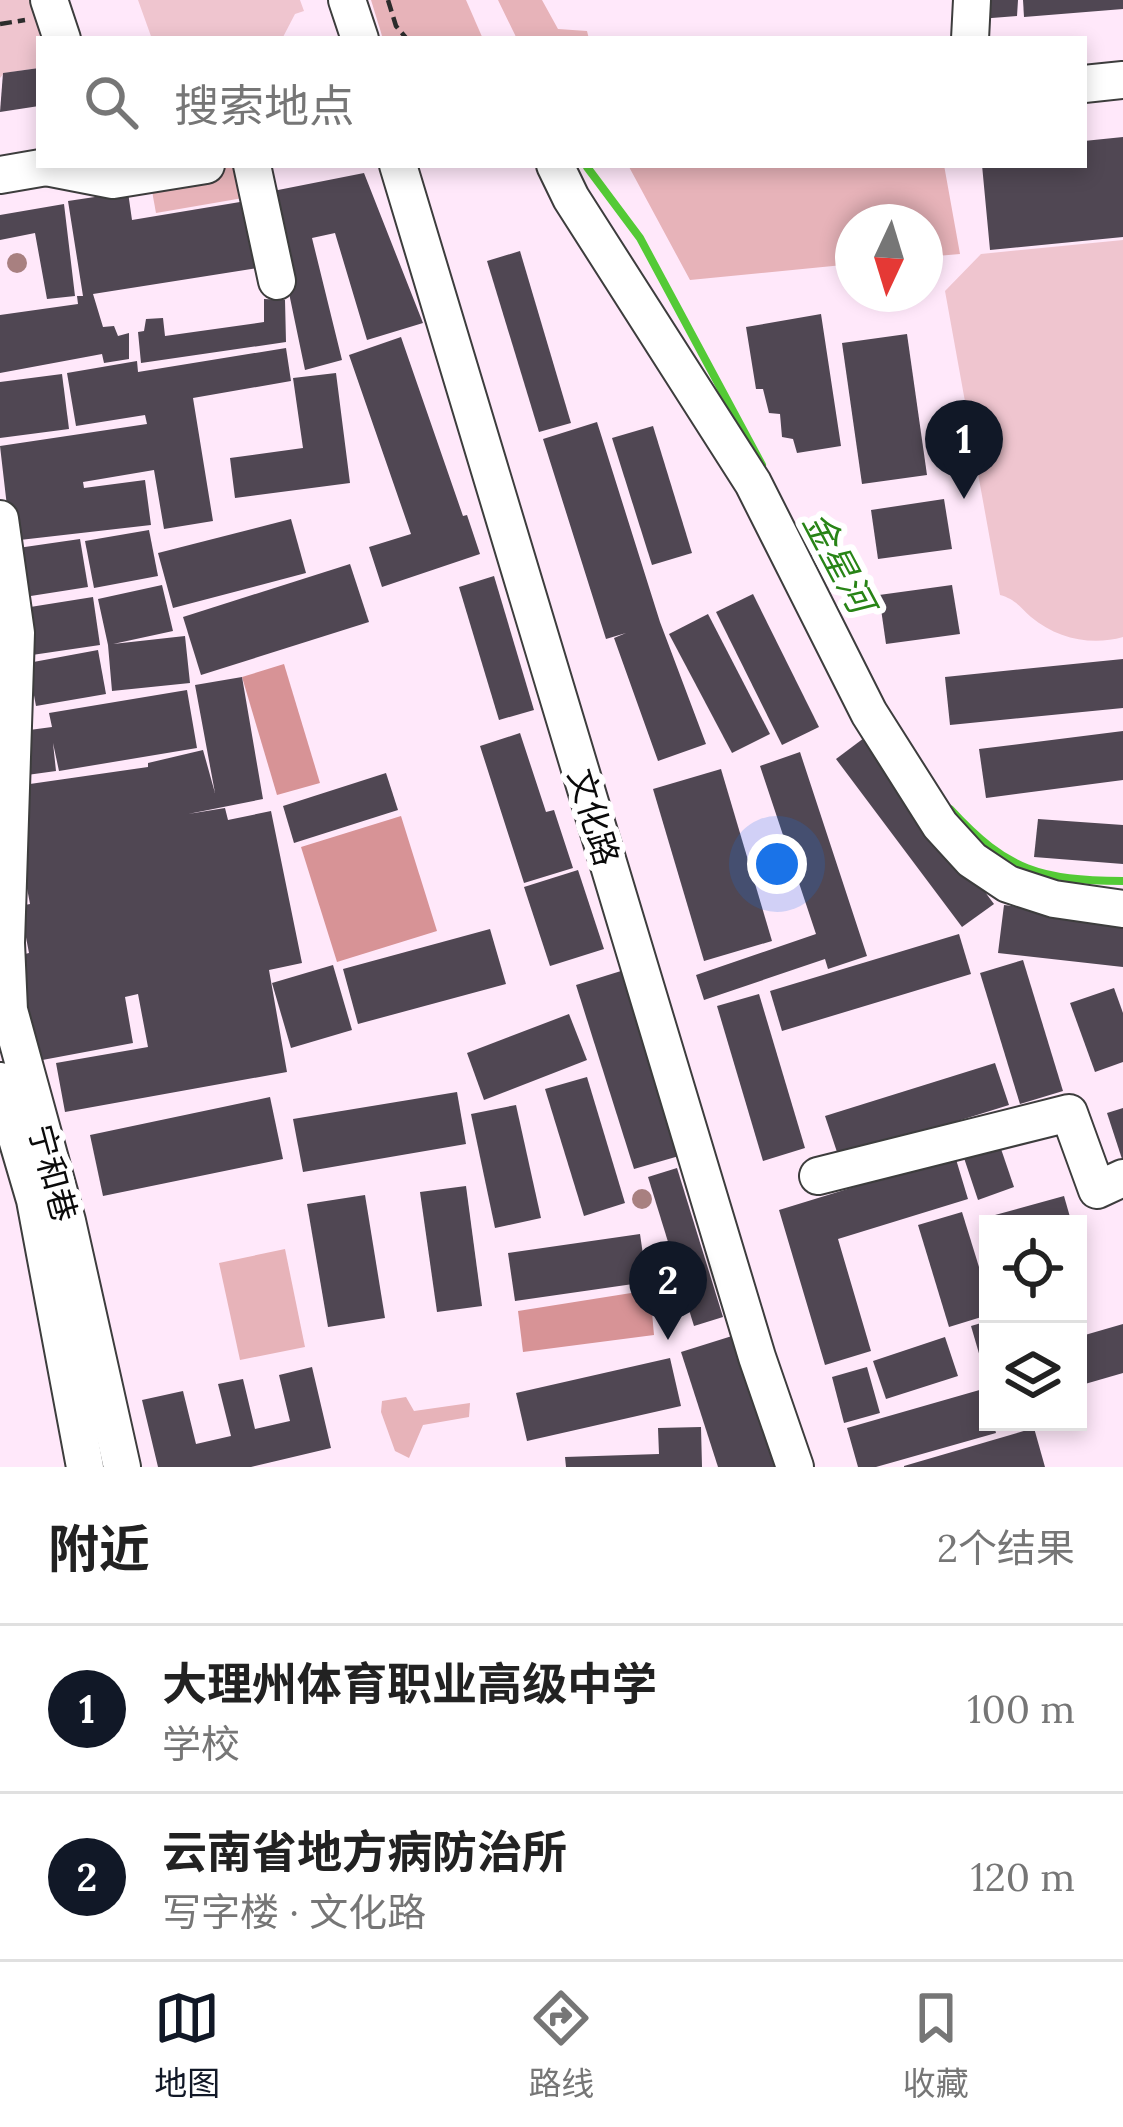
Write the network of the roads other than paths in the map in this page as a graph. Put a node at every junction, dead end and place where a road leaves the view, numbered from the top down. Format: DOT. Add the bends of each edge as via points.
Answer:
graph roads {
  1 [pos="50,0"];
  2 [pos="347,0"];
  3 [pos="972,0"];
  4 [pos="61,36"];
  5 [pos="359,36"];
  6 [pos="970,36"];
  7 [pos="1123,57"];
  8 [pos="1087,60"];
  9 [pos="1123,80"];
  10 [pos="1087,84"];
  11 [pos="40,168"];
  12 [pos="61,168"];
  13 [pos="187,168"];
  14 [pos="252,168"];
  15 [pos="371,168"];
  16 [pos="399,168"];
  17 [pos="557,168"];
  18 [pos="0,175"];
  19 [pos="413,217"];
  20 [pos="277,281"];
  21 [pos="0,519"];
  22 [pos="1123,909"];
  23 [pos="0,1081"];
  24 [pos="8,1132"];
  25 [pos="818,1176"];
  26 [pos="1123,1178"];
  27 [pos="16,1191"];
  28 [pos="85,1467"];
  29 [pos="122,1467"];
  30 [pos="795,1467"];
  1 -- 4 [label="street"];
  2 -- 5 [label="street"];
  3 -- 6 [label="street"];
  7 -- 8 [label="street"];
  9 -- 10 [label="street"];
  11 -- 18 [label="street"];
  12 -- 13 [label="street" via="113,180"];
  14 -- 20 [label="street"];
  15 -- 19 [label="street"];
  16 -- 19 [label="street, 文化路"];
  17 -- 22 [label="street" via="753,484 869,713 940,825 981,868 1018,889"];
  19 -- 30 [label="street, 文化路"];
  21 -- 29 [label="street, 宁和巷" via="16,633 9,1010"];
  23 -- 24 [label="street"];
  24 -- 27 [label="street"];
  25 -- 26 [label="street" via="1069,1113 1097,1190"];
  27 -- 28 [label="street"];
}
